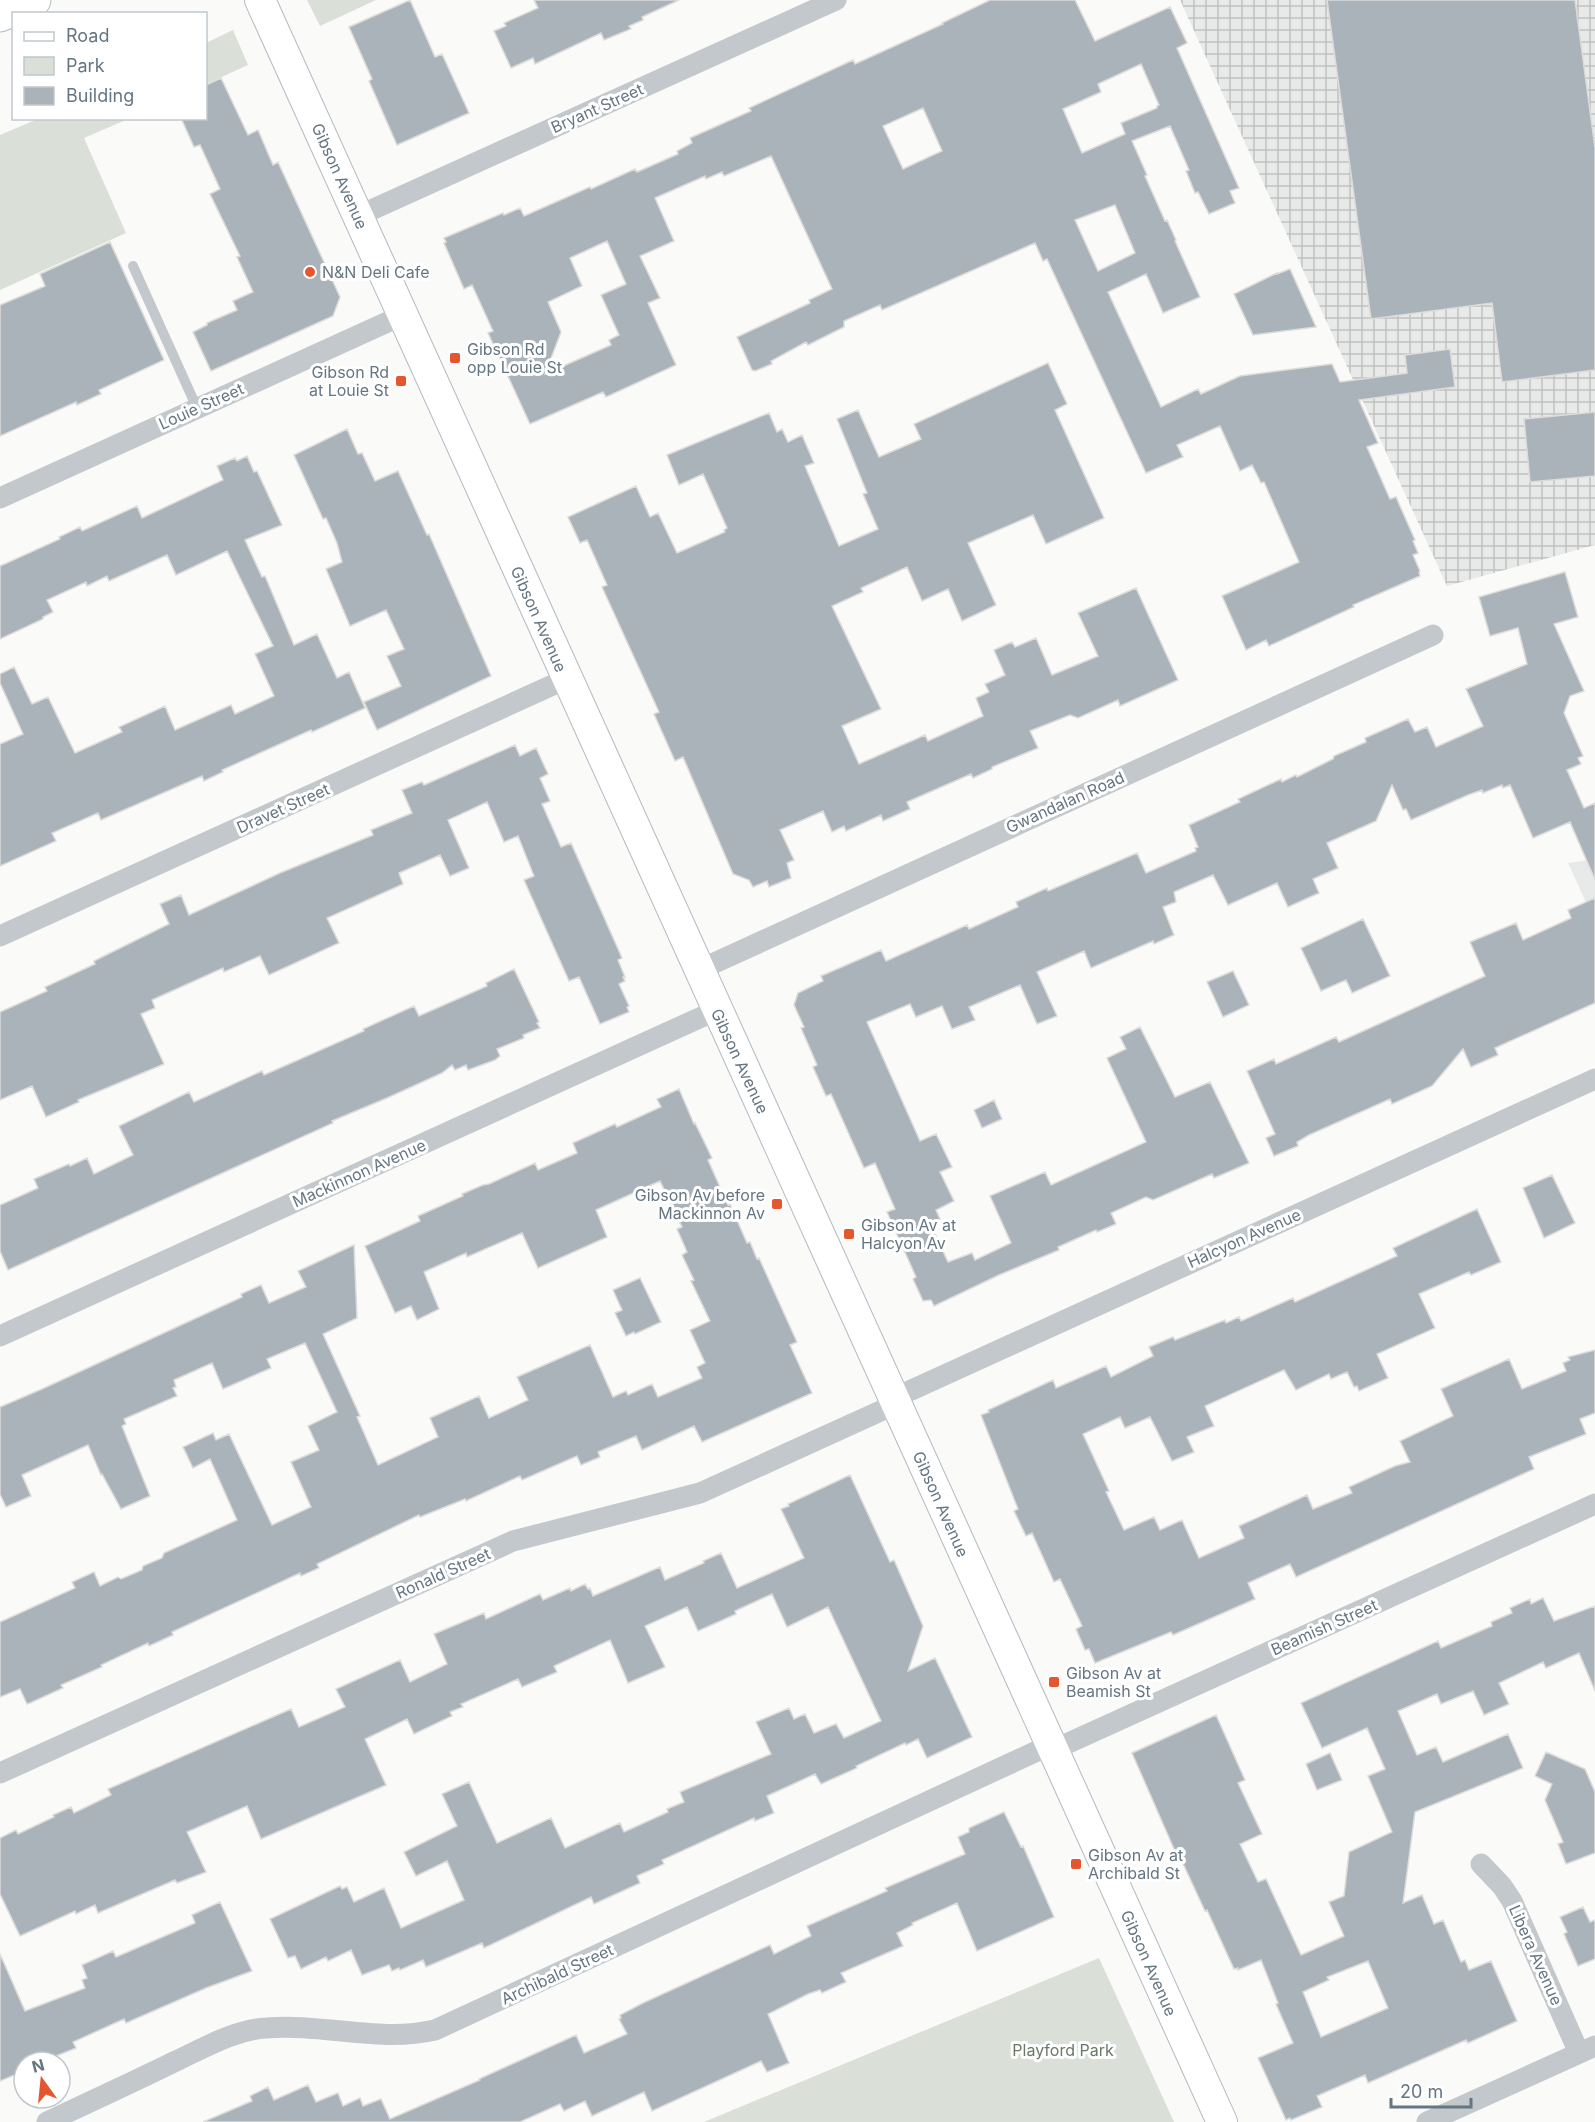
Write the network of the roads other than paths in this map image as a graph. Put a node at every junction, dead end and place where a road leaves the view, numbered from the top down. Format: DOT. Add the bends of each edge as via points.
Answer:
graph roads {
  1 [pos="34,0"];
  2 [pos="260,0"];
  3 [pos="836,0"];
  4 [pos="0,15"];
  5 [pos="358,216"];
  6 [pos="133,266"];
  7 [pos="403,315"];
  8 [pos="197,408"];
  9 [pos="0,498"];
  10 [pos="1433,635"];
  11 [pos="566,679"];
  12 [pos="0,936"];
  13 [pos="699,970"];
  14 [pos="717,1010"];
  15 [pos="1595,1079"];
  16 [pos="0,1336"];
  17 [pos="895,1401"];
  18 [pos="1595,1504"];
  19 [pos="1052,1748"];
  20 [pos="0,1773"];
  21 [pos="1481,1864"];
  22 [pos="1587,2049"];
  23 [pos="47,2122"];
  24 [pos="1222,2122"];
  25 [pos="1427,2122"];
  1 -- 4 [label="highway"];
  2 -- 5 [label="main road, Gibson Avenue"];
  3 -- 5 [label="street, Bryant Street"];
  5 -- 7 [label="main road, Gibson Avenue"];
  6 -- 8 [label="lane"];
  7 -- 8 [label="street, Louie Street"];
  7 -- 11 [label="main road, Gibson Avenue"];
  8 -- 9 [label="street, Louie Street"];
  10 -- 13 [label="street, Gwandalan Road"];
  11 -- 12 [label="street, Dravet Street"];
  11 -- 13 [label="main road, Gibson Avenue"];
  13 -- 14 [label="main road, Gibson Avenue"];
  14 -- 16 [label="street, Mackinnon Avenue"];
  14 -- 17 [label="main road, Gibson Avenue"];
  15 -- 17 [label="street, Halcyon Avenue"];
  17 -- 19 [label="main road, Gibson Avenue"];
  17 -- 20 [label="street, Ronald Street" via="700,1493 513,1541"];
  18 -- 19 [label="street, Beamish Street"];
  19 -- 23 [label="street, Archibald Street" via="435,2030 393,2034 252,2029"];
  19 -- 24 [label="main road, Gibson Avenue"];
  21 -- 22 [label="street, Libera Avenue" via="1512,1901"];
  22 -- 25 [label="street"];
}
